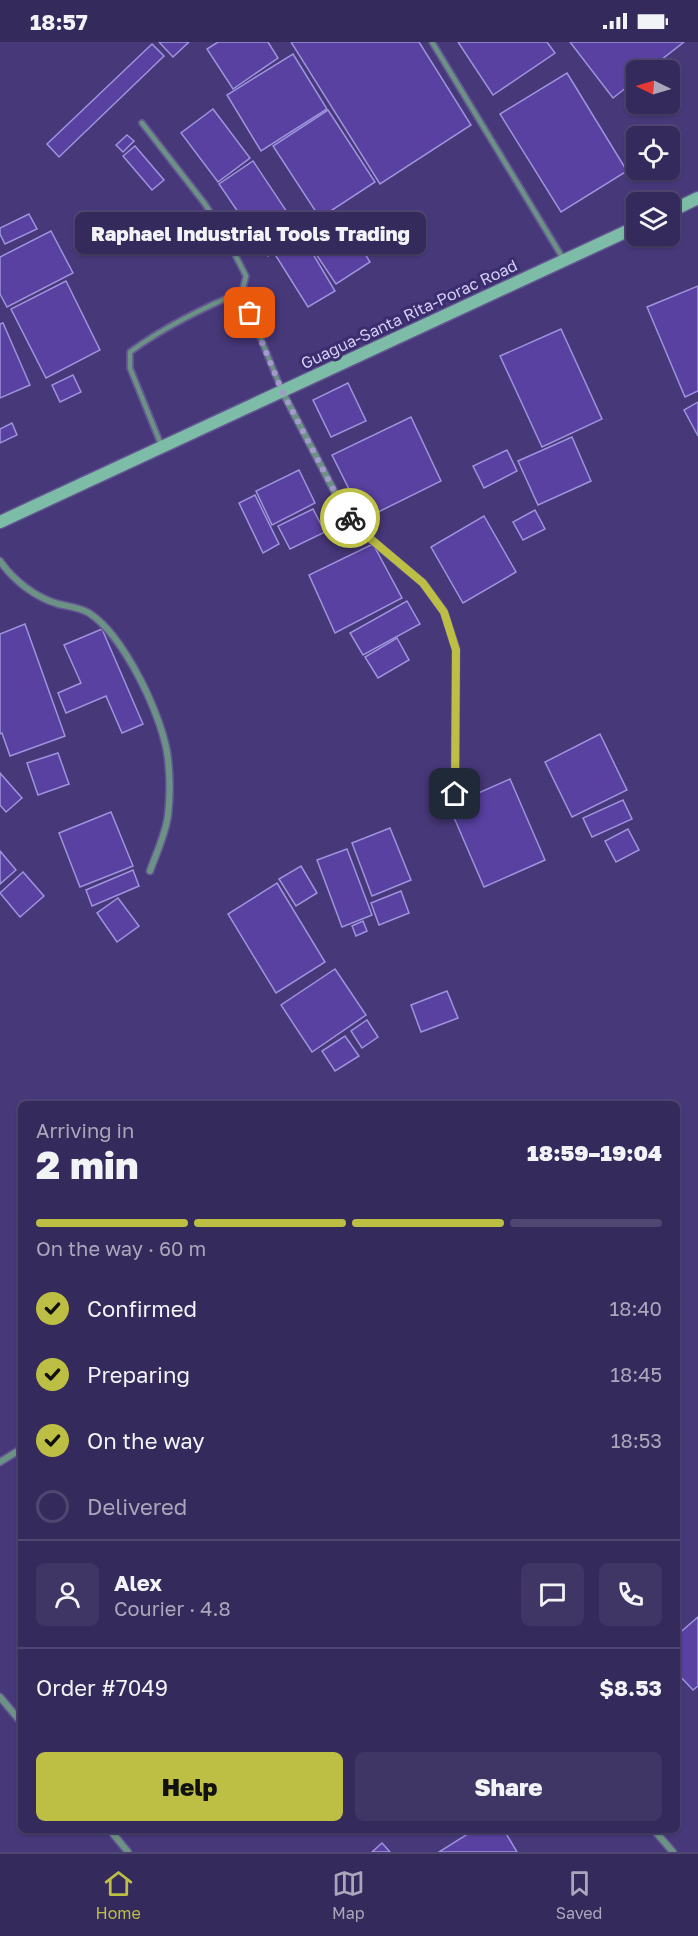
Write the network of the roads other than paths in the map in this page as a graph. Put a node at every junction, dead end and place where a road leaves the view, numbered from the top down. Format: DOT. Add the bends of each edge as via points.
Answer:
graph roads {
  1 [pos="432,42"];
  2 [pos="142,123"];
  3 [pos="698,198"];
  4 [pos="680,207"];
  5 [pos="626,232"];
  6 [pos="564,260"];
  7 [pos="242,292"];
  8 [pos="282,391"];
  9 [pos="162,447"];
  10 [pos="0,522"];
  11 [pos="0,561"];
  12 [pos="455,794"];
  13 [pos="150,872"];
  14 [pos="18,1451"];
  15 [pos="0,1462"];
  16 [pos="0,1697"];
  17 [pos="18,1718"];
  18 [pos="112,1833"];
  19 [pos="657,1833"];
  20 [pos="128,1852"];
  21 [pos="673,1852"];
  1 -- 6 [label="lane"];
  2 -- 7 [label="lane" via="226,237 246,276"];
  3 -- 4 [label="main road"];
  5 -- 6 [label="main road, Guagua-Santa Rita-Porac Road"];
  6 -- 8 [label="main road, Guagua-Santa Rita-Porac Road"];
  7 -- 8 [label="lane"];
  7 -- 9 [label="lane" via="130,352 130,368"];
  8 -- 9 [label="main road, Guagua-Santa Rita-Porac Road"];
  8 -- 12 [label="street" via="356,526 423,583 444,612 456,650"];
  9 -- 10 [label="main road, Guagua-Santa Rita-Porac Road"];
  11 -- 13 [label="street" via="24,587 45,600 88,612 119,642 156,714 168,758 168,816"];
  14 -- 15 [label="street"];
  16 -- 17 [label="street"];
  18 -- 20 [label="street"];
  19 -- 21 [label="street"];
}
